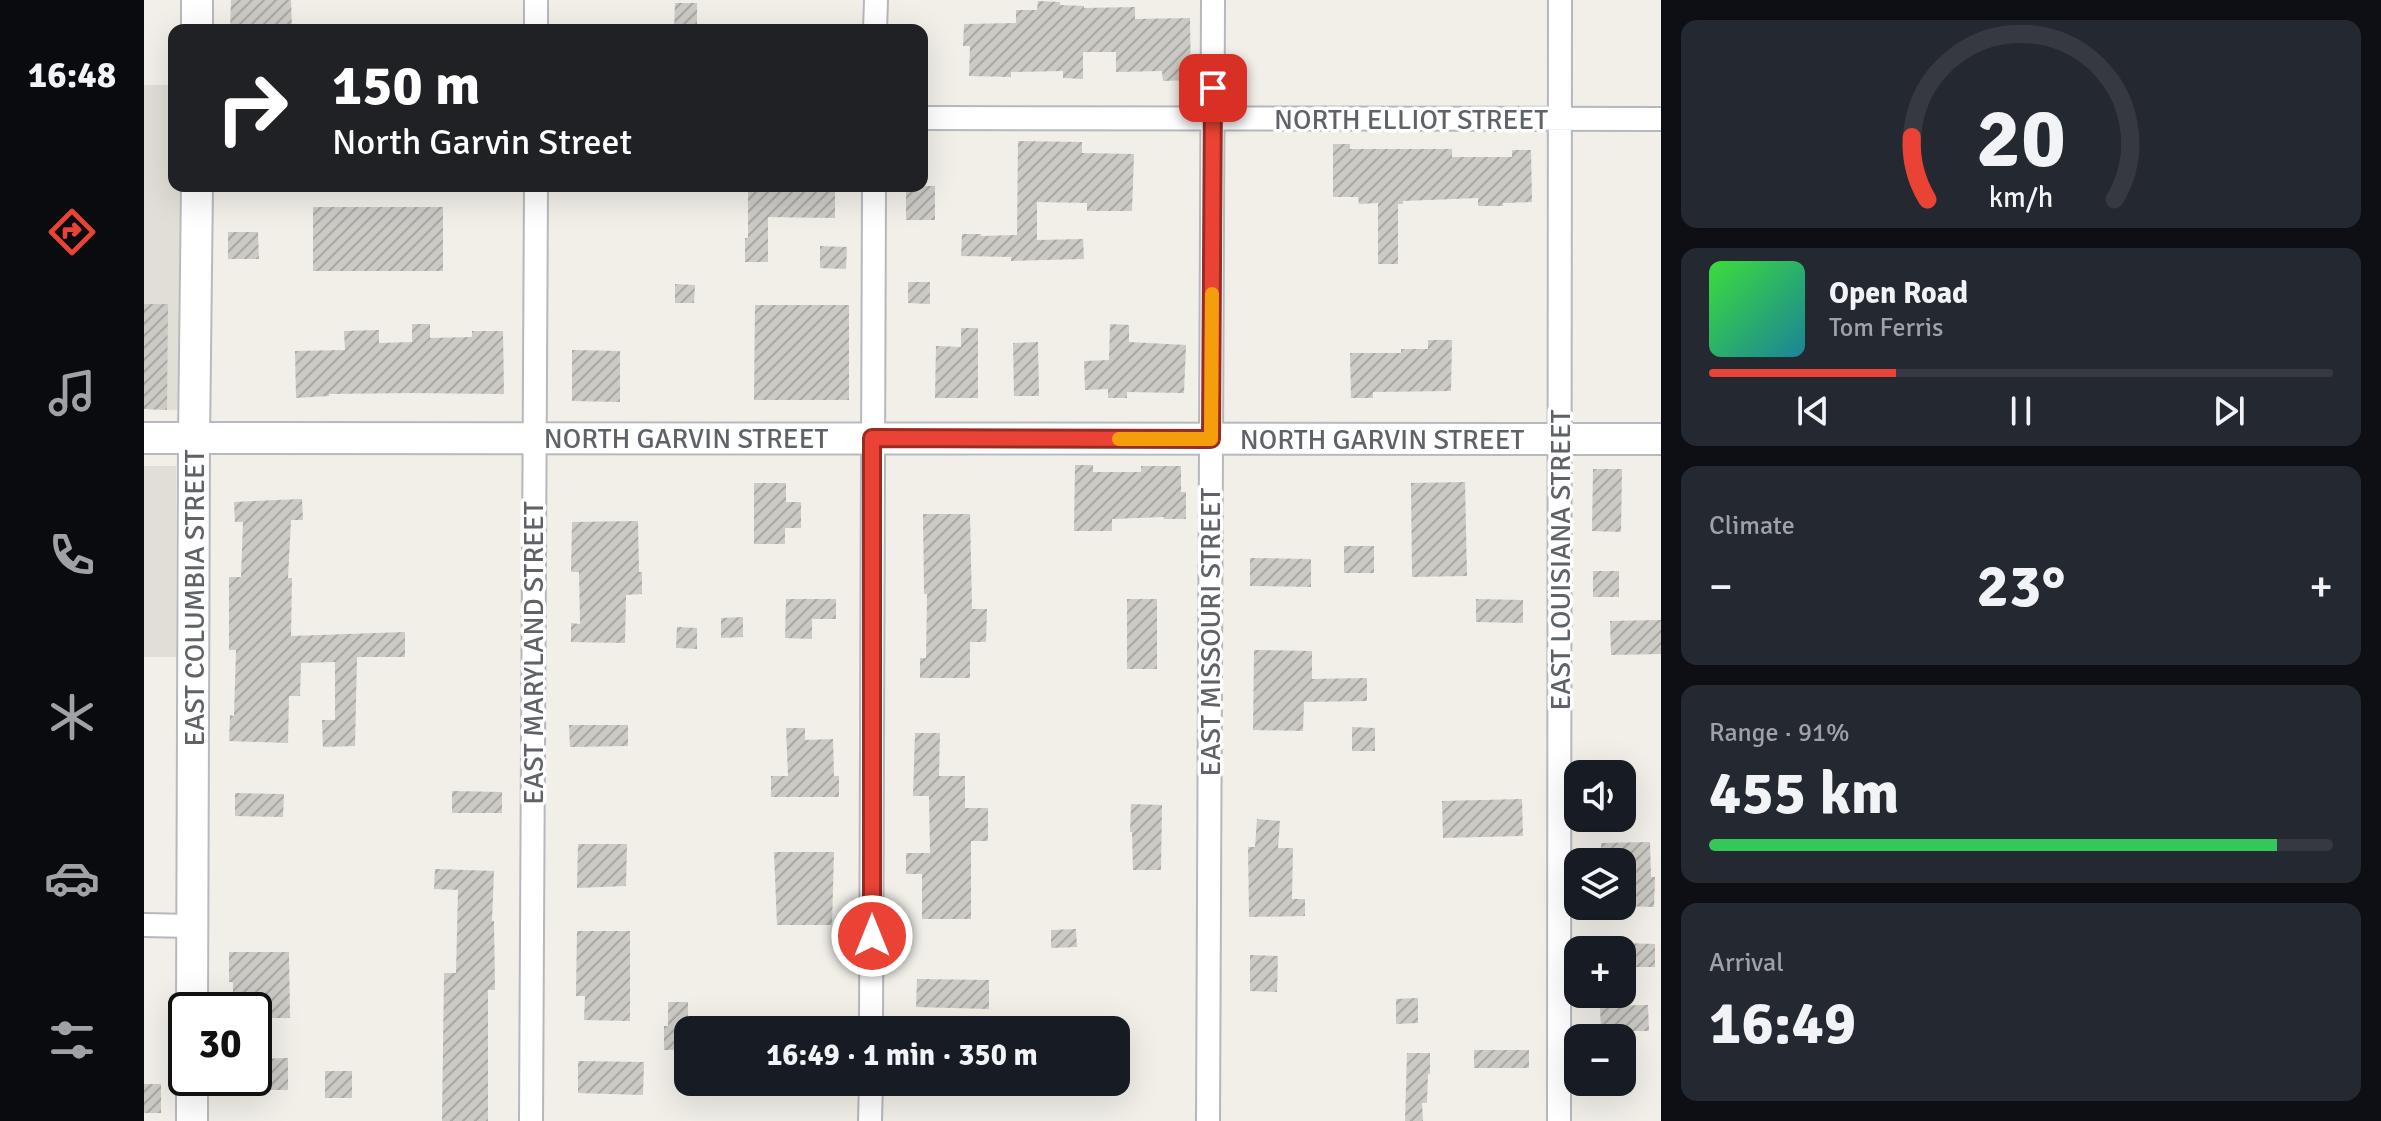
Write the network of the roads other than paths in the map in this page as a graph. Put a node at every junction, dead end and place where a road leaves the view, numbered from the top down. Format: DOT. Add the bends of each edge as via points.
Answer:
graph roads {
  1 [pos="197,0"];
  2 [pos="536,0"];
  3 [pos="876,0"];
  4 [pos="1213,0"];
  5 [pos="1560,0"];
  6 [pos="197,24"];
  7 [pos="536,24"];
  8 [pos="875,24"];
  9 [pos="928,118"];
  10 [pos="1212,118"];
  11 [pos="1661,119"];
  12 [pos="1560,120"];
  13 [pos="197,192"];
  14 [pos="536,192"];
  15 [pos="874,192"];
  16 [pos="144,438"];
  17 [pos="194,438"];
  18 [pos="535,438"];
  19 [pos="872,438"];
  20 [pos="1211,439"];
  21 [pos="1560,439"];
  22 [pos="1661,439"];
  23 [pos="144,925"];
  24 [pos="192,926"];
  25 [pos="192,992"];
  26 [pos="871,1016"];
  27 [pos="192,1096"];
  28 [pos="871,1096"];
  29 [pos="192,1121"];
  30 [pos="531,1121"];
  31 [pos="870,1121"];
  32 [pos="1208,1121"];
  33 [pos="1559,1121"];
  1 -- 6 [label="main road"];
  2 -- 7 [label="street"];
  3 -- 8 [label="street"];
  4 -- 10 [label="street, EAST MISSOURI STREET"];
  5 -- 12 [label="street, EAST LOUISIANA STREET"];
  9 -- 10 [label="street, NORTH ELLIOT STREET"];
  10 -- 12 [label="street, NORTH ELLIOT STREET"];
  10 -- 20 [label="street, EAST MISSOURI STREET"];
  11 -- 12 [label="street, NORTH ELLIOT STREET"];
  12 -- 21 [label="street, EAST LOUISIANA STREET"];
  13 -- 17 [label="main road, EAST COLUMBIA STREET"];
  14 -- 18 [label="street, EAST MARYLAND STREET"];
  15 -- 19 [label="street"];
  16 -- 17 [label="main road, NORTH GARVIN STREET"];
  17 -- 18 [label="main road, NORTH GARVIN STREET"];
  17 -- 24 [label="main road, EAST COLUMBIA STREET"];
  18 -- 19 [label="main road, NORTH GARVIN STREET"];
  18 -- 30 [label="street, EAST MARYLAND STREET"];
  19 -- 20 [label="main road, NORTH GARVIN STREET"];
  19 -- 26 [label="street"];
  20 -- 21 [label="main road, NORTH GARVIN STREET"];
  20 -- 32 [label="street, EAST MISSOURI STREET"];
  21 -- 22 [label="main road, NORTH GARVIN STREET"];
  21 -- 33 [label="street, EAST LOUISIANA STREET"];
  23 -- 24 [label="street"];
  24 -- 25 [label="main road, EAST COLUMBIA STREET"];
  27 -- 29 [label="main road"];
  28 -- 31 [label="street"];
}
